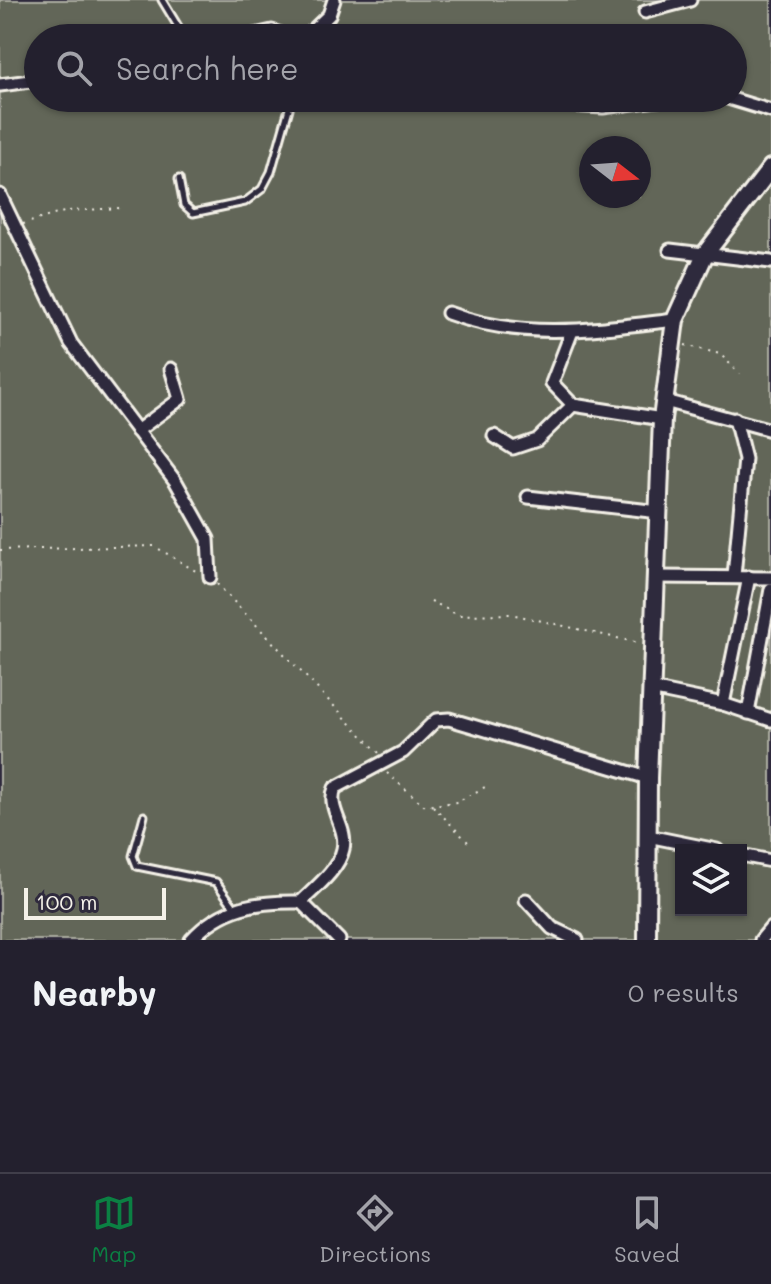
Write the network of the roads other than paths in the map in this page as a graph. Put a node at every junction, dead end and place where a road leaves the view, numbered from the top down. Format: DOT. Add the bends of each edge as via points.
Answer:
graph roads {
  1 [pos="162,0"];
  2 [pos="334,0"];
  3 [pos="690,0"];
  4 [pos="645,12"];
  5 [pos="177,24"];
  6 [pos="320,24"];
  7 [pos="24,82"];
  8 [pos="0,85"];
  9 [pos="747,104"];
  10 [pos="771,111"];
  11 [pos="288,112"];
  12 [pos="771,168"];
  13 [pos="179,179"];
  14 [pos="0,195"];
  15 [pos="670,250"];
  16 [pos="705,254"];
  17 [pos="771,262"];
  18 [pos="448,313"];
  19 [pos="675,320"];
  20 [pos="572,331"];
  21 [pos="171,369"];
  22 [pos="665,401"];
  23 [pos="573,405"];
  24 [pos="662,419"];
  25 [pos="735,419"];
  26 [pos="771,430"];
  27 [pos="137,431"];
  28 [pos="494,436"];
  29 [pos="528,497"];
  30 [pos="659,512"];
  31 [pos="734,576"];
  32 [pos="210,577"];
  33 [pos="656,577"];
  34 [pos="749,577"];
  35 [pos="771,578"];
  36 [pos="771,589"];
  37 [pos="651,689"];
  38 [pos="723,704"];
  39 [pos="748,713"];
  40 [pos="771,720"];
  41 [pos="648,778"];
  42 [pos="144,816"];
  43 [pos="648,836"];
  44 [pos="687,844"];
  45 [pos="747,856"];
  46 [pos="771,861"];
  47 [pos="526,900"];
  48 [pos="301,902"];
  49 [pos="235,908"];
  50 [pos="771,928"];
  51 [pos="191,940"];
  52 [pos="339,940"];
  53 [pos="577,940"];
  54 [pos="647,940"];
  55 [pos="761,940"];
  1 -- 5 [label="lane"];
  2 -- 6 [label="street"];
  3 -- 4 [label="street"];
  7 -- 8 [label="street"];
  9 -- 10 [label="street"];
  11 -- 13 [label="lane" via="271,172 251,198 193,213 184,205"];
  12 -- 16 [label="street"];
  14 -- 27 [label="street" via="71,343"];
  15 -- 16 [label="street"];
  16 -- 17 [label="street"];
  16 -- 19 [label="street"];
  18 -- 20 [label="street" via="485,326"];
  19 -- 20 [label="street"];
  19 -- 22 [label="street"];
  20 -- 23 [label="street" via="552,383"];
  21 -- 27 [label="street" via="180,399"];
  22 -- 24 [label="street"];
  22 -- 25 [label="street"];
  23 -- 24 [label="street"];
  23 -- 28 [label="street" via="537,440 513,448"];
  24 -- 30 [label="street"];
  25 -- 26 [label="street"];
  25 -- 31 [label="street" via="745,459"];
  27 -- 32 [label="street" via="176,482 208,539"];
  29 -- 30 [label="street"];
  30 -- 33 [label="street"];
  31 -- 33 [label="street"];
  31 -- 34 [label="street"];
  33 -- 37 [label="street"];
  34 -- 35 [label="street"];
  34 -- 38 [label="street"];
  36 -- 39 [label="street"];
  37 -- 38 [label="street"];
  37 -- 41 [label="street"];
  38 -- 39 [label="street"];
  39 -- 40 [label="street"];
  41 -- 43 [label="street"];
  41 -- 48 [label="street" via="442,718 430,723 403,752 335,788 333,804 344,847"];
  42 -- 49 [label="lane" via="133,856 137,866 216,882"];
  43 -- 44 [label="street"];
  43 -- 54 [label="street"];
  45 -- 46 [label="street"];
  47 -- 53 [label="street" via="552,928"];
  48 -- 49 [label="street" via="261,901"];
  48 -- 52 [label="street"];
  49 -- 51 [label="street"];
  50 -- 55 [label="street"];
}
